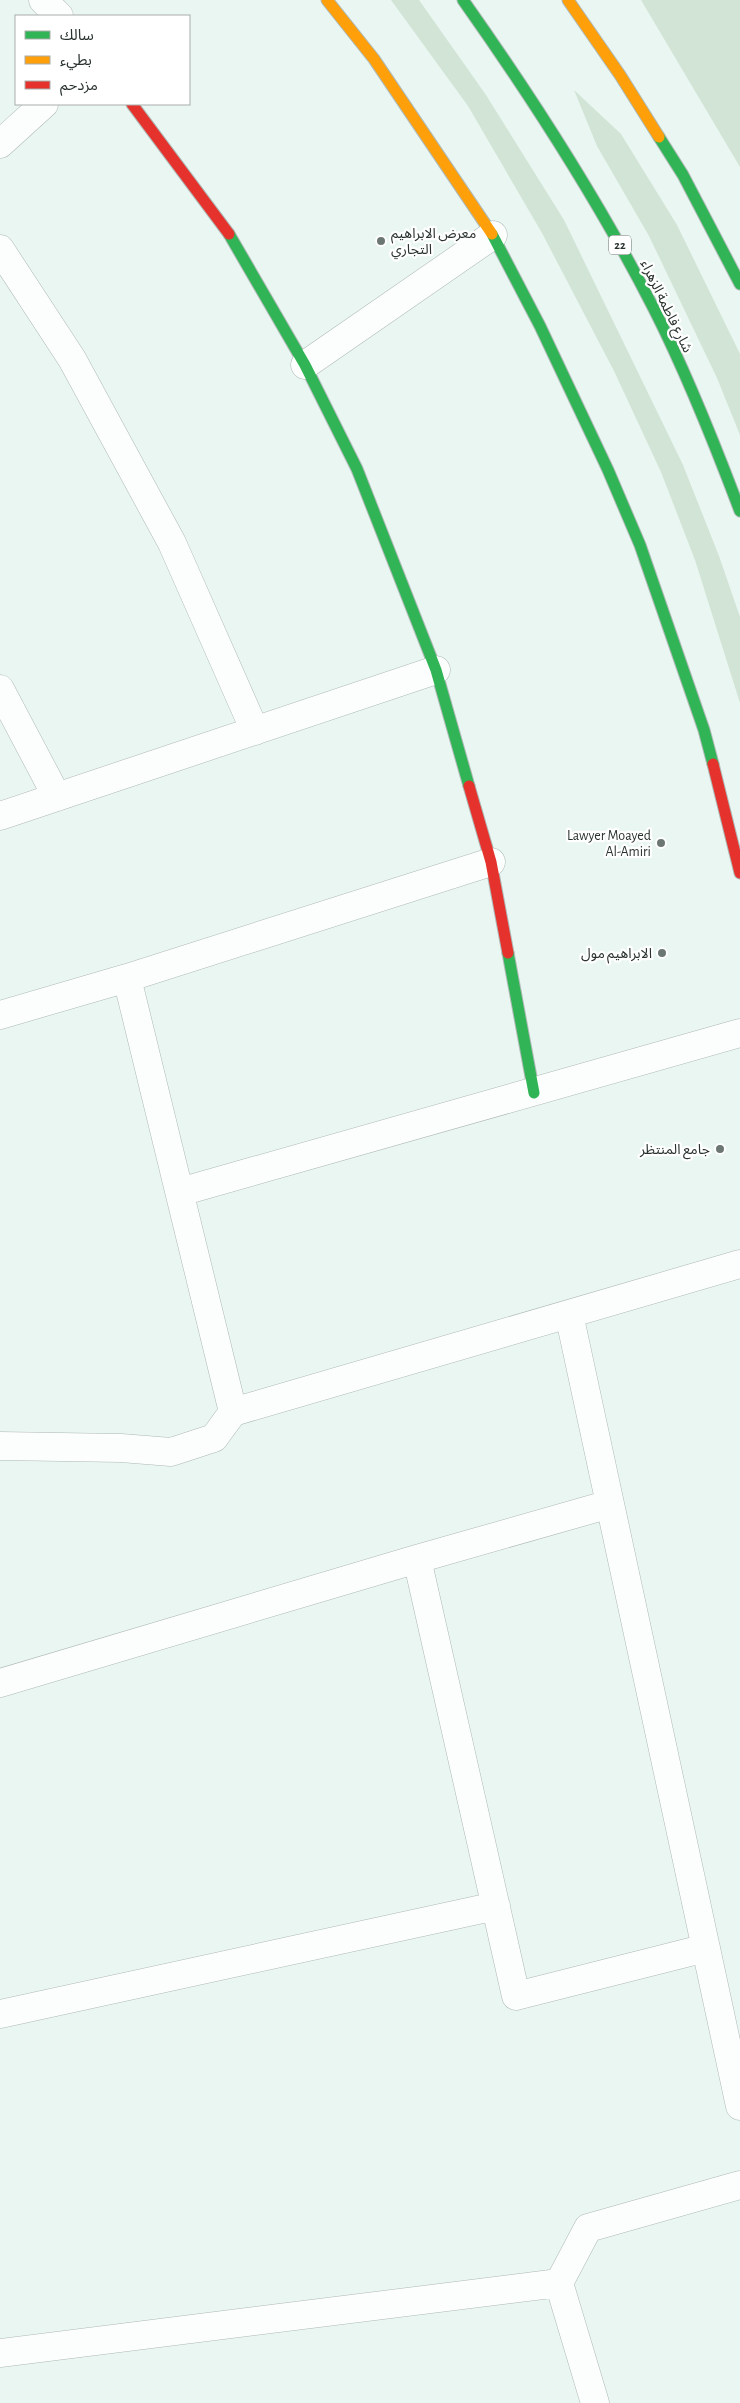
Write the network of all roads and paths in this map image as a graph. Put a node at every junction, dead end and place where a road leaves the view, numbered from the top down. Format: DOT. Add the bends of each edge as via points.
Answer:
graph roads {
  1 [pos="43,0"];
  2 [pos="327,0"];
  3 [pos="463,0"];
  4 [pos="568,0"];
  5 [pos="58,15"];
  6 [pos="43,105"];
  7 [pos="133,105"];
  8 [pos="0,144"];
  9 [pos="493,235"];
  10 [pos="0,249"];
  11 [pos="740,284"];
  12 [pos="305,365"];
  13 [pos="740,511"];
  14 [pos="436,670"];
  15 [pos="0,689"];
  16 [pos="255,731"];
  17 [pos="57,797"];
  18 [pos="0,816"];
  19 [pos="491,862"];
  20 [pos="740,873"];
  21 [pos="127,978"];
  22 [pos="0,1015"];
  23 [pos="740,1033"];
  24 [pos="534,1093"];
  25 [pos="180,1192"];
  26 [pos="740,1264"];
  27 [pos="569,1314"];
  28 [pos="233,1412"];
  29 [pos="0,1446"];
  30 [pos="610,1504"];
  31 [pos="417,1558"];
  32 [pos="0,1683"];
  33 [pos="496,1906"];
  34 [pos="706,1948"];
  35 [pos="0,2014"];
  36 [pos="740,2106"];
  37 [pos="740,2185"];
  38 [pos="559,2283"];
  39 [pos="0,2353"];
  40 [pos="595,2403"];
  1 -- 5 [label="street"];
  2 -- 9 [label="main road" via="374,59"];
  3 -- 13 [label="main road, شارع فاطمة الزهراء / 22" via="549,124 608,220 703,417"];
  4 -- 11 [label="main road" via="683,175"];
  6 -- 8 [label="street"];
  7 -- 12 [label="main road" via="231,238"];
  9 -- 12 [label="street"];
  9 -- 20 [label="main road" via="540,326 640,545 704,730"];
  10 -- 16 [label="street" via="72,359 172,543"];
  12 -- 14 [label="main road" via="357,470"];
  14 -- 16 [label="street"];
  14 -- 19 [label="main road"];
  15 -- 17 [label="street"];
  16 -- 17 [label="street"];
  17 -- 18 [label="street"];
  19 -- 21 [label="street"];
  19 -- 24 [label="main road"];
  21 -- 22 [label="street"];
  21 -- 25 [label="street"];
  23 -- 24 [label="street"];
  24 -- 25 [label="street"];
  25 -- 28 [label="street"];
  26 -- 27 [label="street"];
  27 -- 28 [label="street"];
  27 -- 30 [label="street"];
  28 -- 29 [label="street" via="214,1438 171,1452"];
  30 -- 31 [label="street"];
  30 -- 34 [label="street"];
  31 -- 32 [label="street"];
  31 -- 33 [label="street"];
  33 -- 34 [label="street" via="516,1996"];
  33 -- 35 [label="street"];
  34 -- 36 [label="street"];
  37 -- 38 [label="street" via="588,2228"];
  38 -- 39 [label="street"];
  38 -- 40 [label="street"];
}
